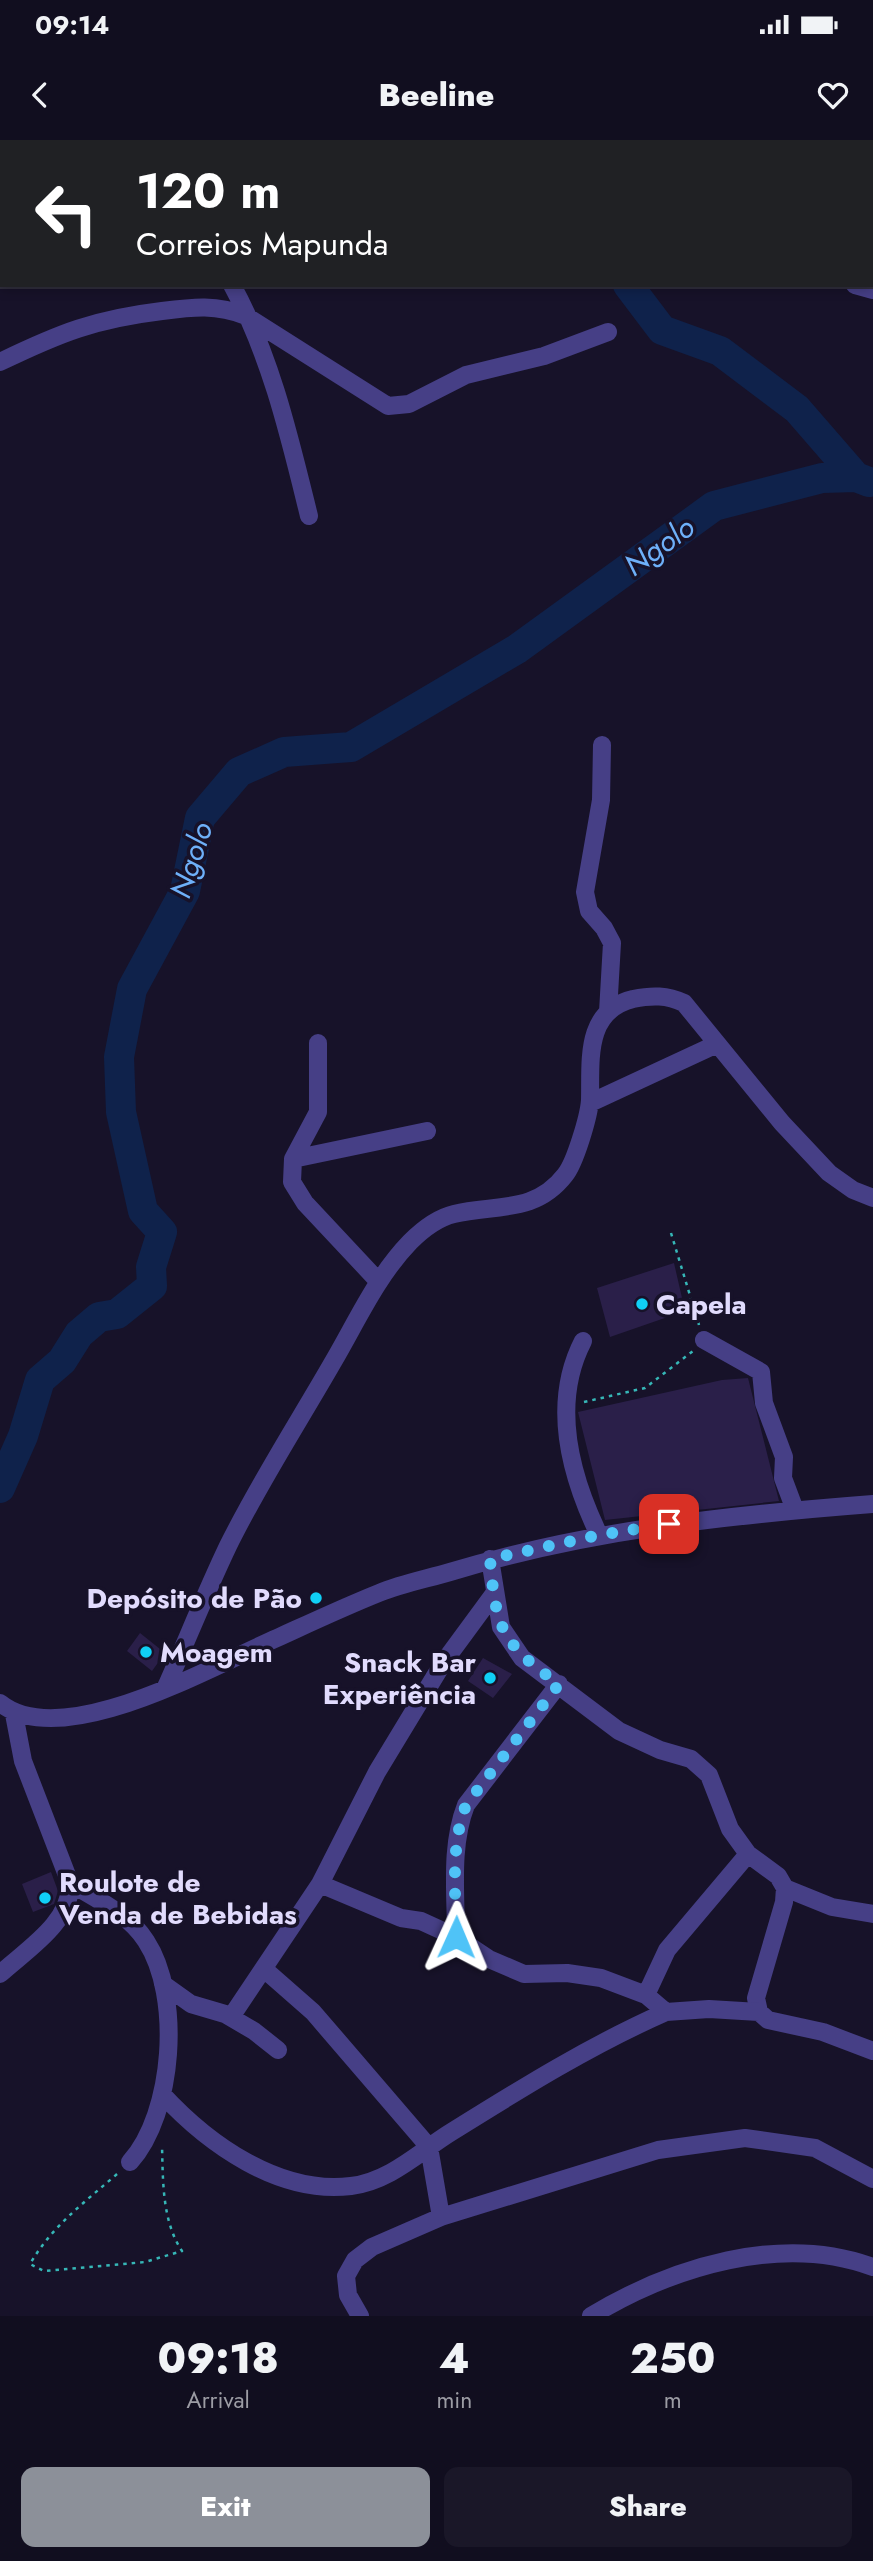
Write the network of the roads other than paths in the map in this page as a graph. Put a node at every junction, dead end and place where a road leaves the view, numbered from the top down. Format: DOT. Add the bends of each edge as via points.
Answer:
graph roads {
  1 [pos="233,287"];
  2 [pos="246,316"];
  3 [pos="608,332"];
  4 [pos="0,362"];
  5 [pos="309,516"];
  6 [pos="602,746"];
  7 [pos="608,1012"];
  8 [pos="318,1043"];
  9 [pos="717,1044"];
  10 [pos="590,1103"];
  11 [pos="427,1132"];
  12 [pos="293,1158"];
  13 [pos="873,1198"];
  14 [pos="379,1282"];
  15 [pos="704,1340"];
  16 [pos="583,1341"];
  17 [pos="873,1504"];
  18 [pos="795,1510"];
  19 [pos="599,1535"];
  20 [pos="490,1559"];
  21 [pos="493,1595"];
  22 [pos="559,1684"];
  23 [pos="166,1686"];
  24 [pos="7,1708"];
  25 [pos="748,1854"];
  26 [pos="70,1883"];
  27 [pos="320,1884"];
  28 [pos="785,1888"];
  29 [pos="873,1914"];
  30 [pos="456,1937"];
  31 [pos="264,1969"];
  32 [pos="0,1974"];
  33 [pos="163,1984"];
  34 [pos="646,1994"];
  35 [pos="666,2012"];
  36 [pos="759,2012"];
  37 [pos="230,2017"];
  38 [pos="278,2050"];
  39 [pos="873,2051"];
  40 [pos="162,2094"];
  41 [pos="429,2147"];
  42 [pos="130,2162"];
  43 [pos="873,2179"];
  44 [pos="442,2217"];
  45 [pos="873,2267"];
  46 [pos="360,2316"];
  47 [pos="591,2316"];
  1 -- 2 [label="street"];
  2 -- 3 [label="street" via="388,406 409,404 466,375 544,356"];
  2 -- 4 [label="street" via="226,307 204,305 112,317 76,327"];
  2 -- 5 [label="street" via="288,432"];
  6 -- 7 [label="street" via="601,800 585,892 589,911 612,943"];
  7 -- 9 [label="street" via="638,998 671,997 684,1003"];
  7 -- 10 [label="street" via="595,1029 590,1049"];
  8 -- 12 [label="street" via="317,1112"];
  9 -- 10 [label="street"];
  9 -- 13 [label="street" via="829,1173"];
  10 -- 14 [label="street" via="567,1173 549,1193 497,1210 452,1214 429,1224"];
  11 -- 12 [label="street"];
  12 -- 14 [label="street" via="292,1182 305,1203"];
  14 -- 23 [label="street" via="229,1545"];
  15 -- 18 [label="street" via="761,1372 764,1403 784,1457 783,1478"];
  16 -- 19 [label="street" via="570,1364 566,1420 577,1479"];
  17 -- 18 [label="street"];
  18 -- 19 [label="street"];
  19 -- 20 [label="street"];
  20 -- 21 [label="street"];
  20 -- 23 [label="street" via="380,1592"];
  21 -- 22 [label="street" via="500,1627 522,1658"];
  21 -- 27 [label="street" via="443,1663 377,1772"];
  22 -- 25 [label="street" via="619,1731 691,1759 709,1775 730,1829"];
  22 -- 30 [label="street" via="466,1805 456,1848"];
  23 -- 24 [label="street" via="126,1705 67,1720"];
  24 -- 26 [label="street"];
  25 -- 28 [label="street" via="778,1876"];
  25 -- 34 [label="street" via="667,1950"];
  26 -- 32 [label="street" via="71,1898 62,1914"];
  26 -- 33 [label="street" via="128,1919 146,1940"];
  27 -- 30 [label="street"];
  27 -- 31 [label="street"];
  28 -- 29 [label="street" via="832,1907"];
  28 -- 36 [label="street" via="756,1998"];
  30 -- 34 [label="street" via="489,1959 524,1974 601,1978"];
  31 -- 37 [label="street"];
  31 -- 41 [label="street" via="313,2012"];
  33 -- 37 [label="street" via="191,2004"];
  33 -- 40 [label="street" via="168,2004"];
  34 -- 35 [label="street"];
  35 -- 36 [label="street"];
  35 -- 41 [label="street" via="595,2046"];
  36 -- 39 [label="street" via="768,2020 823,2032"];
  37 -- 38 [label="street"];
  40 -- 41 [label="street" via="190,2124 243,2160 277,2176 316,2185 351,2186 386,2176"];
  40 -- 42 [label="street" via="155,2124"];
  41 -- 44 [label="street"];
  43 -- 44 [label="street" via="815,2148 745,2138 658,2150"];
  44 -- 46 [label="street" via="372,2247 355,2260 346,2276 348,2295"];
  45 -- 47 [label="street" via="849,2258 771,2253 668,2279"];
}
